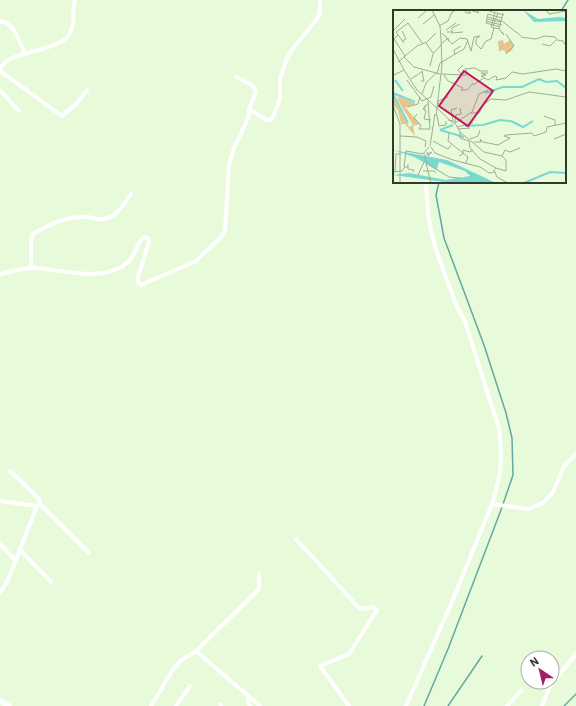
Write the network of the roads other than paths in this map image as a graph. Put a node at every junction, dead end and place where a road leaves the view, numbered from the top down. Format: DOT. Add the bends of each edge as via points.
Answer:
graph roads {
  1 [pos="74,0"];
  2 [pos="320,0"];
  3 [pos="0,21"];
  4 [pos="25,54"];
  5 [pos="0,70"];
  6 [pos="237,77"];
  7 [pos="0,90"];
  8 [pos="87,90"];
  9 [pos="249,110"];
  10 [pos="19,111"];
  11 [pos="426,183"];
  12 [pos="131,194"];
  13 [pos="31,268"];
  14 [pos="0,274"];
  15 [pos="576,454"];
  16 [pos="10,471"];
  17 [pos="0,502"];
  18 [pos="492,504"];
  19 [pos="38,505"];
  20 [pos="296,539"];
  21 [pos="0,544"];
  22 [pos="20,550"];
  23 [pos="89,553"];
  24 [pos="15,560"];
  25 [pos="259,574"];
  26 [pos="51,582"];
  27 [pos="0,593"];
  28 [pos="196,651"];
  29 [pos="576,654"];
  30 [pos="190,686"];
  31 [pos="521,691"];
  32 [pos="249,696"];
  33 [pos="0,701"];
  34 [pos="9,706"];
  35 [pos="151,706"];
  36 [pos="176,706"];
  37 [pos="250,706"];
  38 [pos="260,706"];
  39 [pos="349,706"];
  40 [pos="406,706"];
  41 [pos="507,706"];
  42 [pos="542,706"];
  1 -- 4 [label="street" via="74,22 67,37 59,43"];
  2 -- 9 [label="street" via="320,13 286,60 280,79 280,99 273,117 267,120"];
  3 -- 4 [label="street" via="7,23"];
  4 -- 5 [label="street" via="9,59"];
  5 -- 8 [label="street" via="62,116"];
  6 -- 9 [label="street" via="256,88"];
  7 -- 10 [label="street"];
  9 -- 13 [label="street" via="249,116 229,165 225,231 196,261 141,285 137,280 149,242 148,238 144,237 140,240 132,259 112,271 95,274"];
  11 -- 18 [label="street" via="428,213 436,250 457,307 465,321 499,428 500,474"];
  12 -- 13 [label="street" via="119,211 108,218 103,220 86,216 74,217 33,234"];
  13 -- 14 [label="street"];
  15 -- 18 [label="street" via="564,466 553,492 543,504 528,509"];
  16 -- 19 [label="street" via="39,498"];
  17 -- 19 [label="street"];
  18 -- 40 [label="street"];
  19 -- 22 [label="street"];
  19 -- 23 [label="street"];
  20 -- 39 [label="street" via="360,609 376,610 348,654 320,666"];
  21 -- 24 [label="street"];
  22 -- 24 [label="street"];
  22 -- 26 [label="street"];
  24 -- 27 [label="street"];
  25 -- 28 [label="street" via="258,589"];
  28 -- 32 [label="street"];
  28 -- 35 [label="street" via="180,661"];
  29 -- 42 [label="street" via="550,686"];
  30 -- 36 [label="street"];
  31 -- 41 [label="street"];
  32 -- 37 [label="street"];
  32 -- 38 [label="street"];
  33 -- 34 [label="main road"];
}
